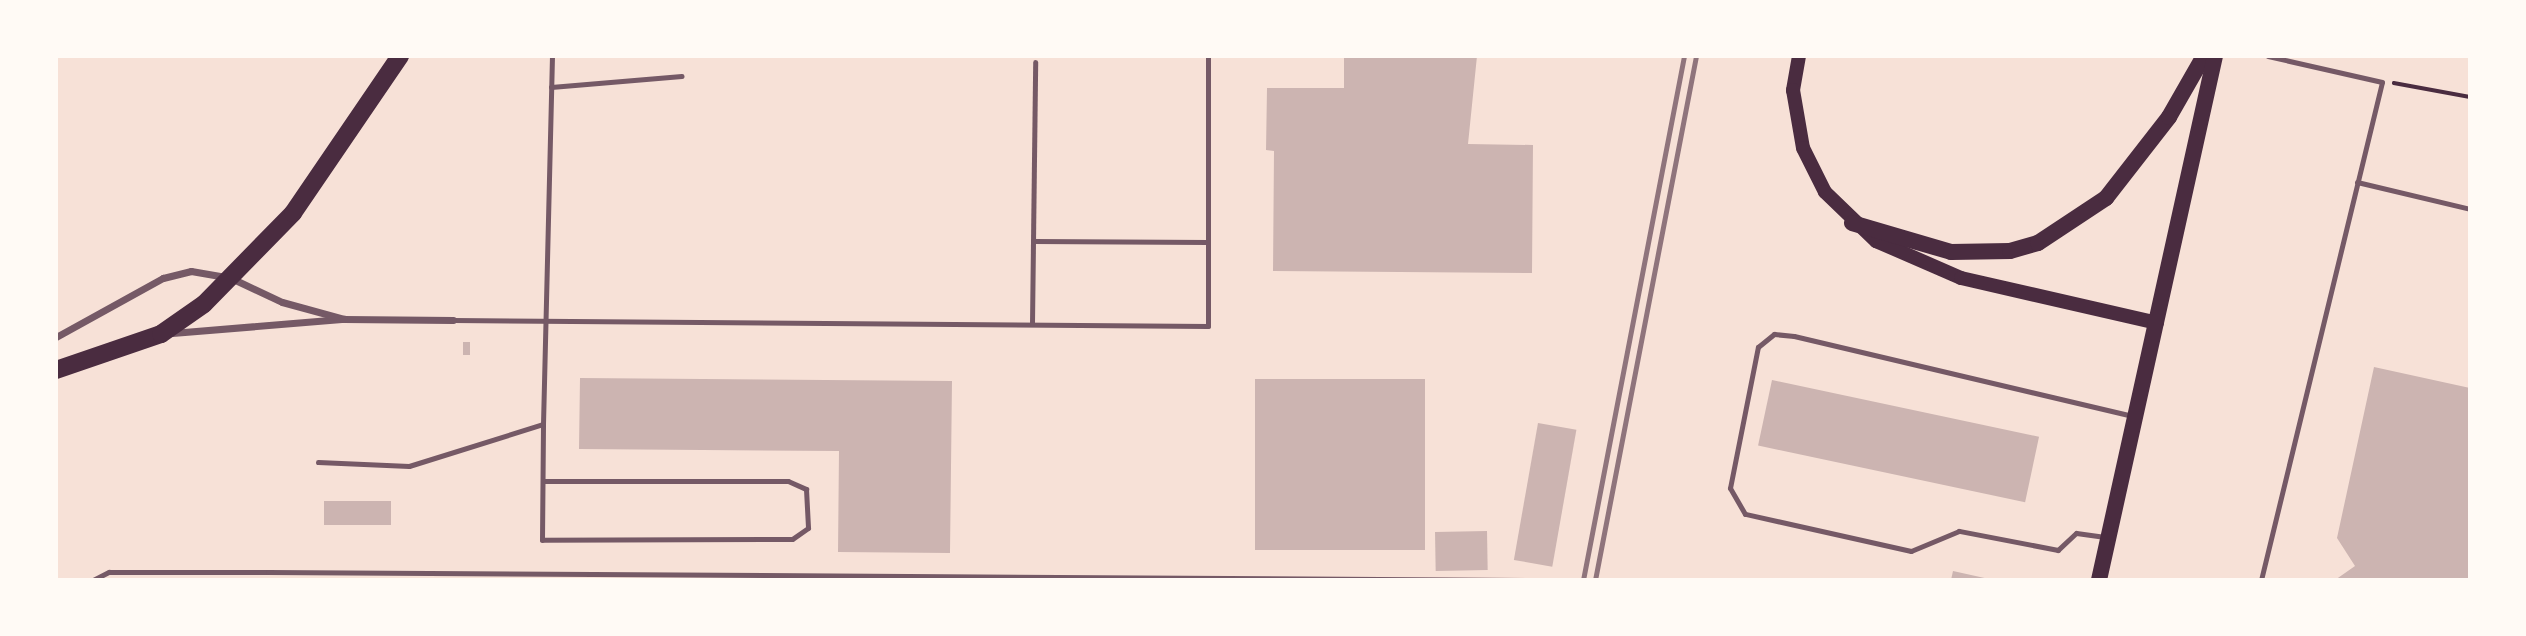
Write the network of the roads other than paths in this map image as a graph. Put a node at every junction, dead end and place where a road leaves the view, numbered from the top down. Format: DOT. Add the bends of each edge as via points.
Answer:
graph roads {
  1 [pos="400,56"];
  2 [pos="552,56"];
  3 [pos="1208,56"];
  4 [pos="1799,56"];
  5 [pos="2204,56"];
  6 [pos="2215,56"];
  7 [pos="2268,56"];
  8 [pos="1035,62"];
  9 [pos="682,76"];
  10 [pos="551,87"];
  11 [pos="2357,182"];
  12 [pos="2470,209"];
  13 [pos="1852,223"];
  14 [pos="1033,241"];
  15 [pos="1208,242"];
  16 [pos="231,278"];
  17 [pos="344,319"];
  18 [pos="453,320"];
  19 [pos="546,321"];
  20 [pos="2157,323"];
  21 [pos="1032,324"];
  22 [pos="161,334"];
  23 [pos="56,337"];
  24 [pos="56,370"];
  25 [pos="2136,417"];
  26 [pos="543,424"];
  27 [pos="318,462"];
  28 [pos="542,481"];
  29 [pos="2108,538"];
  30 [pos="552,578"];
  31 [pos="1002,578"];
  32 [pos="93,580"];
  33 [pos="1535,580"];
  34 [pos="2099,580"];
  35 [pos="2261,580"];
  1 -- 16 [label="highway" via="293,213"];
  2 -- 10 [label="lane"];
  3 -- 15 [label="lane"];
  4 -- 13 [label="main road" via="1793,90 1803,148 1825,192"];
  5 -- 13 [label="main road" via="2169,117 2106,198 2038,243 2010,251 1951,252"];
  6 -- 20 [label="main road"];
  7 -- 11 [label="lane" via="2382,82"];
  8 -- 14 [label="lane"];
  9 -- 10 [label="lane"];
  10 -- 19 [label="lane"];
  11 -- 12 [label="lane"];
  11 -- 35 [label="lane"];
  13 -- 20 [label="main road" via="1931,269"];
  14 -- 15 [label="lane"];
  14 -- 21 [label="lane"];
  15 -- 21 [label="lane" via="1208,326"];
  16 -- 17 [label="street" via="282,302"];
  16 -- 22 [label="highway"];
  16 -- 23 [label="street" via="191,271 163,278"];
  17 -- 18 [label="street"];
  17 -- 22 [label="street"];
  18 -- 19 [label="lane"];
  19 -- 21 [label="lane"];
  19 -- 26 [label="lane"];
  20 -- 25 [label="main road"];
  22 -- 24 [label="highway"];
  25 -- 29 [label="main road"];
  25 -- 29 [label="lane" via="1794,336 1774,334 1758,347 1730,488 1745,513 1912,551 1959,531 2058,551 2076,533"];
  26 -- 27 [label="lane" via="409,466"];
  26 -- 28 [label="lane"];
  28 -- 28 [label="lane" via="789,481 806,489 808,528 792,539 542,540"];
  29 -- 34 [label="main road"];
  30 -- 31 [label="lane"];
  30 -- 32 [label="lane" via="122,572"];
  31 -- 33 [label="lane"];
}
